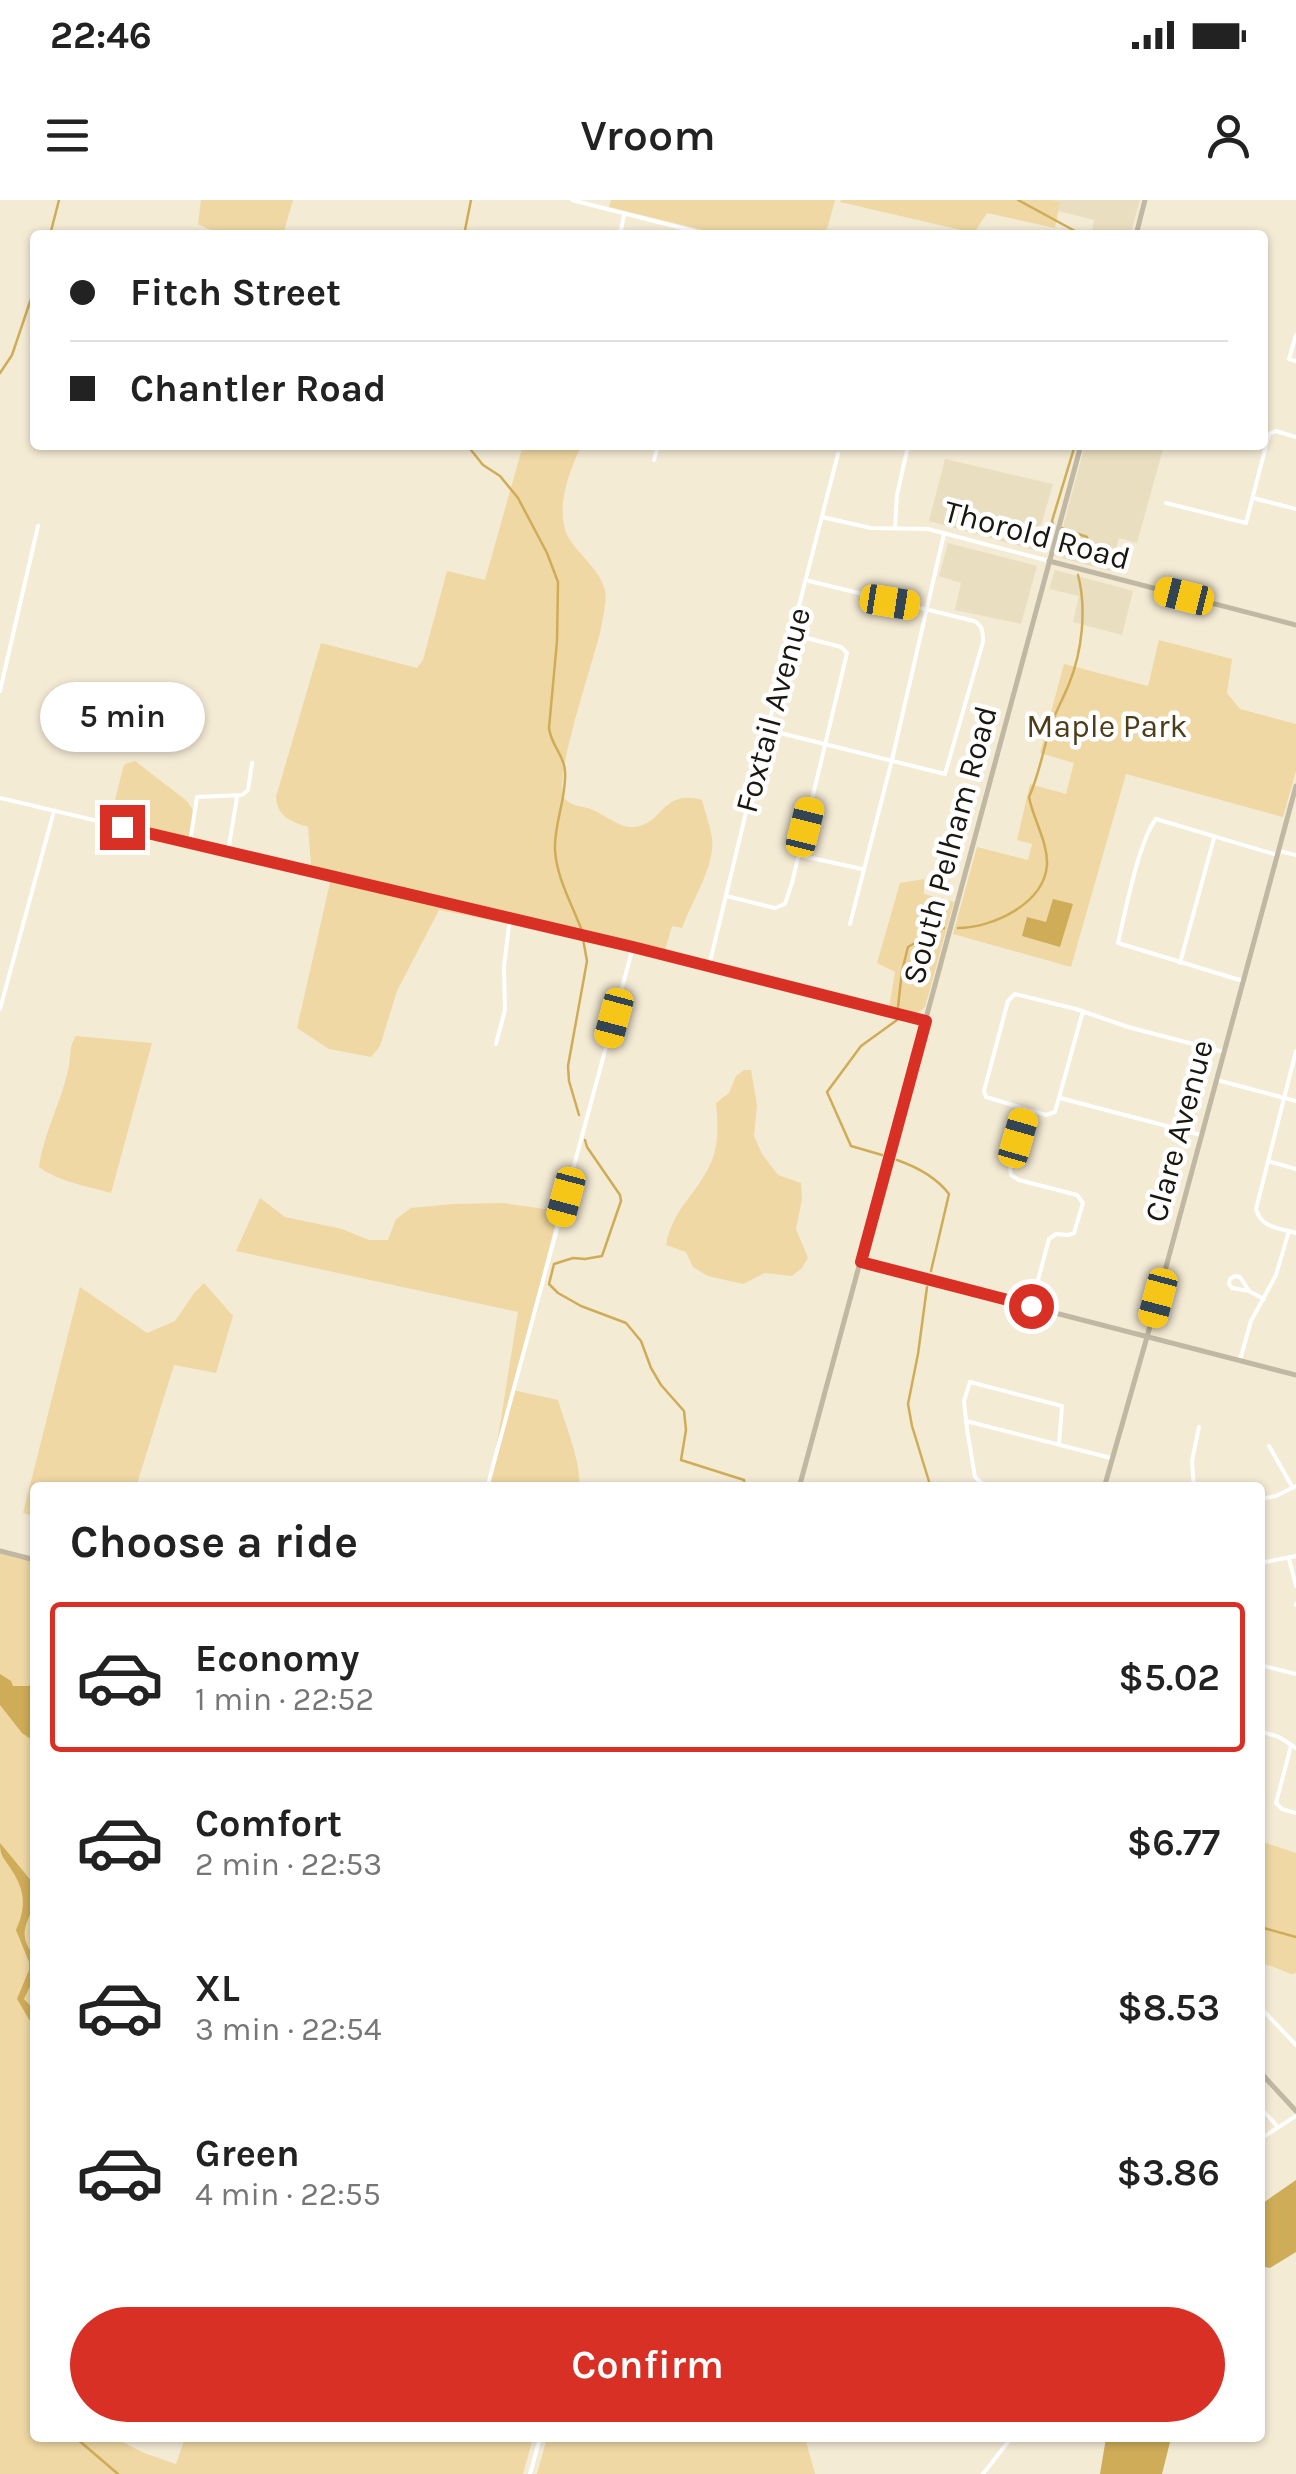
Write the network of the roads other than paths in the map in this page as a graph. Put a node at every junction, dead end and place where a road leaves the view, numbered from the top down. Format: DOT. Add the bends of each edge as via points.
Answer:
graph roads {
  1 [pos="572,200"];
  2 [pos="1145,200"];
  3 [pos="624,214"];
  4 [pos="621,230"];
  5 [pos="689,230"];
  6 [pos="1137,230"];
  7 [pos="1296,336"];
  8 [pos="1296,361"];
  9 [pos="1296,437"];
  10 [pos="1268,438"];
  11 [pos="657,450"];
  12 [pos="907,450"];
  13 [pos="1080,450"];
  14 [pos="1265,450"];
  15 [pos="838,454"];
  16 [pos="654,460"];
  17 [pos="1253,498"];
  18 [pos="1166,503"];
  19 [pos="1296,509"];
  20 [pos="822,517"];
  21 [pos="38,526"];
  22 [pos="895,528"];
  23 [pos="944,534"];
  24 [pos="1049,561"];
  25 [pos="807,580"];
  26 [pos="926,608"];
  27 [pos="1296,626"];
  28 [pos="792,634"];
  29 [pos="0,691"];
  30 [pos="768,730"];
  31 [pos="825,745"];
  32 [pos="892,760"];
  33 [pos="252,763"];
  34 [pos="1296,786"];
  35 [pos="238,796"];
  36 [pos="0,798"];
  37 [pos="54,811"];
  38 [pos="1215,835"];
  39 [pos="190,843"];
  40 [pos="228,852"];
  41 [pos="1278,853"];
  42 [pos="798,855"];
  43 [pos="1296,856"];
  44 [pos="864,869"];
  45 [pos="726,896"];
  46 [pos="510,918"];
  47 [pos="850,924"];
  48 [pos="633,947"];
  49 [pos="1180,963"];
  50 [pos="709,966"];
  51 [pos="1243,981"];
  52 [pos="0,1009"];
  53 [pos="1083,1011"];
  54 [pos="926,1021"];
  55 [pos="496,1044"];
  56 [pos="1296,1051"];
  57 [pos="1224,1052"];
  58 [pos="1217,1080"];
  59 [pos="1060,1098"];
  60 [pos="1284,1098"];
  61 [pos="1296,1101"];
  62 [pos="1026,1109"];
  63 [pos="1202,1135"];
  64 [pos="1268,1161"];
  65 [pos="1296,1169"];
  66 [pos="1289,1231"];
  67 [pos="1296,1233"];
  68 [pos="861,1262"];
  69 [pos="1249,1291"];
  70 [pos="1264,1299"];
  71 [pos="1031,1306"];
  72 [pos="1147,1337"];
  73 [pos="1240,1360"];
  74 [pos="1296,1375"];
  75 [pos="966,1421"];
  76 [pos="1199,1427"];
  77 [pos="1059,1444"];
  78 [pos="1269,1446"];
  79 [pos="1111,1458"];
  80 [pos="489,1482"];
  81 [pos="801,1482"];
  82 [pos="981,1482"];
  83 [pos="1105,1482"];
  84 [pos="1194,1482"];
  85 [pos="1294,1487"];
  86 [pos="1265,1498"];
  87 [pos="0,1552"];
  88 [pos="1296,1556"];
  89 [pos="1289,1558"];
  90 [pos="30,1559"];
  91 [pos="1265,1563"];
  92 [pos="1296,1586"];
  93 [pos="1265,1666"];
  94 [pos="1296,1674"];
  95 [pos="1265,1733"];
  96 [pos="1294,1747"];
  97 [pos="1296,1813"];
  98 [pos="1265,2013"];
  99 [pos="1296,2045"];
  100 [pos="1265,2078"];
  101 [pos="1265,2112"];
  102 [pos="1296,2114"];
  103 [pos="1278,2126"];
  104 [pos="1265,2135"];
  105 [pos="539,2442"];
  106 [pos="1009,2442"];
  107 [pos="530,2474"];
  108 [pos="982,2474"];
  1 -- 3 [label="street"];
  2 -- 6 [label="street"];
  3 -- 4 [label="street"];
  3 -- 5 [label="street"];
  7 -- 8 [label="street" via="1290,359"];
  9 -- 10 [label="street" via="1276,431"];
  11 -- 16 [label="street"];
  12 -- 22 [label="street"];
  13 -- 24 [label="street, South Pelham Road"];
  14 -- 17 [label="street"];
  15 -- 20 [label="street, Foxtail Avenue"];
  17 -- 18 [label="street" via="1246,524"];
  17 -- 19 [label="street"];
  20 -- 22 [label="street, Thorold Road"];
  20 -- 25 [label="street, Foxtail Avenue"];
  21 -- 29 [label="street"];
  22 -- 23 [label="street, Thorold Road"];
  23 -- 24 [label="street, Thorold Road"];
  23 -- 26 [label="street"];
  24 -- 27 [label="street, Thorold Road"];
  24 -- 54 [label="street, South Pelham Road"];
  25 -- 26 [label="street"];
  25 -- 28 [label="street, Foxtail Avenue"];
  26 -- 32 [label="street"];
  26 -- 32 [label="street" via="979,624 982,642 945,774"];
  28 -- 30 [label="street, Foxtail Avenue"];
  28 -- 31 [label="street" via="847,654"];
  30 -- 31 [label="street"];
  30 -- 45 [label="street, Foxtail Avenue"];
  31 -- 32 [label="street"];
  31 -- 42 [label="street"];
  32 -- 44 [label="street"];
  33 -- 35 [label="street" via="248,790"];
  34 -- 41 [label="street, Clare Avenue"];
  35 -- 39 [label="street" via="198,797"];
  35 -- 40 [label="street"];
  36 -- 37 [label="street"];
  37 -- 39 [label="street"];
  37 -- 52 [label="street"];
  38 -- 41 [label="street"];
  38 -- 49 [label="street"];
  38 -- 49 [label="street" via="1156,819 1132,882 1118,943"];
  39 -- 40 [label="street"];
  40 -- 46 [label="street"];
  41 -- 43 [label="street"];
  41 -- 51 [label="street, Clare Avenue"];
  42 -- 44 [label="street"];
  42 -- 45 [label="street" via="781,906"];
  44 -- 47 [label="street"];
  45 -- 50 [label="street, Foxtail Avenue"];
  46 -- 48 [label="street"];
  46 -- 55 [label="street" via="505,1010"];
  48 -- 50 [label="street"];
  48 -- 80 [label="street"];
  49 -- 51 [label="street"];
  50 -- 54 [label="street"];
  51 -- 57 [label="street, Clare Avenue"];
  53 -- 57 [label="street"];
  53 -- 59 [label="street"];
  53 -- 62 [label="street" via="1014,992 1009,999 983,1096"];
  54 -- 68 [label="street, South Pelham Road"];
  56 -- 60 [label="street"];
  57 -- 58 [label="street, Clare Avenue"];
  58 -- 60 [label="street"];
  58 -- 63 [label="street, Clare Avenue"];
  59 -- 62 [label="street" via="1054,1116"];
  59 -- 63 [label="street"];
  60 -- 61 [label="street"];
  60 -- 64 [label="street"];
  62 -- 71 [label="street" via="1011,1175 1084,1198 1074,1235 1049,1238"];
  63 -- 72 [label="street, Clare Avenue"];
  64 -- 65 [label="street"];
  64 -- 66 [label="street" via="1257,1215"];
  66 -- 67 [label="street"];
  66 -- 70 [label="street"];
  68 -- 71 [label="street"];
  68 -- 81 [label="street, South Pelham Road"];
  69 -- 70 [label="street"];
  70 -- 73 [label="street"];
  71 -- 72 [label="street"];
  72 -- 73 [label="street"];
  72 -- 79 [label="street, Clare Avenue"];
  73 -- 74 [label="street"];
  75 -- 77 [label="street"];
  75 -- 77 [label="street" via="970,1382 1062,1406"];
  75 -- 82 [label="street"];
  76 -- 84 [label="street"];
  77 -- 79 [label="street"];
  78 -- 85 [label="street"];
  79 -- 83 [label="street, Clare Avenue"];
  85 -- 86 [label="street"];
  87 -- 90 [label="street"];
  88 -- 89 [label="street"];
  89 -- 91 [label="street"];
  89 -- 92 [label="street"];
  93 -- 94 [label="street"];
  95 -- 96 [label="street"];
  96 -- 97 [label="street" via="1276,1803"];
  98 -- 99 [label="street"];
  100 -- 102 [label="street"];
  101 -- 103 [label="street"];
  102 -- 103 [label="street"];
  103 -- 104 [label="street"];
  105 -- 107 [label="street"];
  106 -- 108 [label="street"];
}
